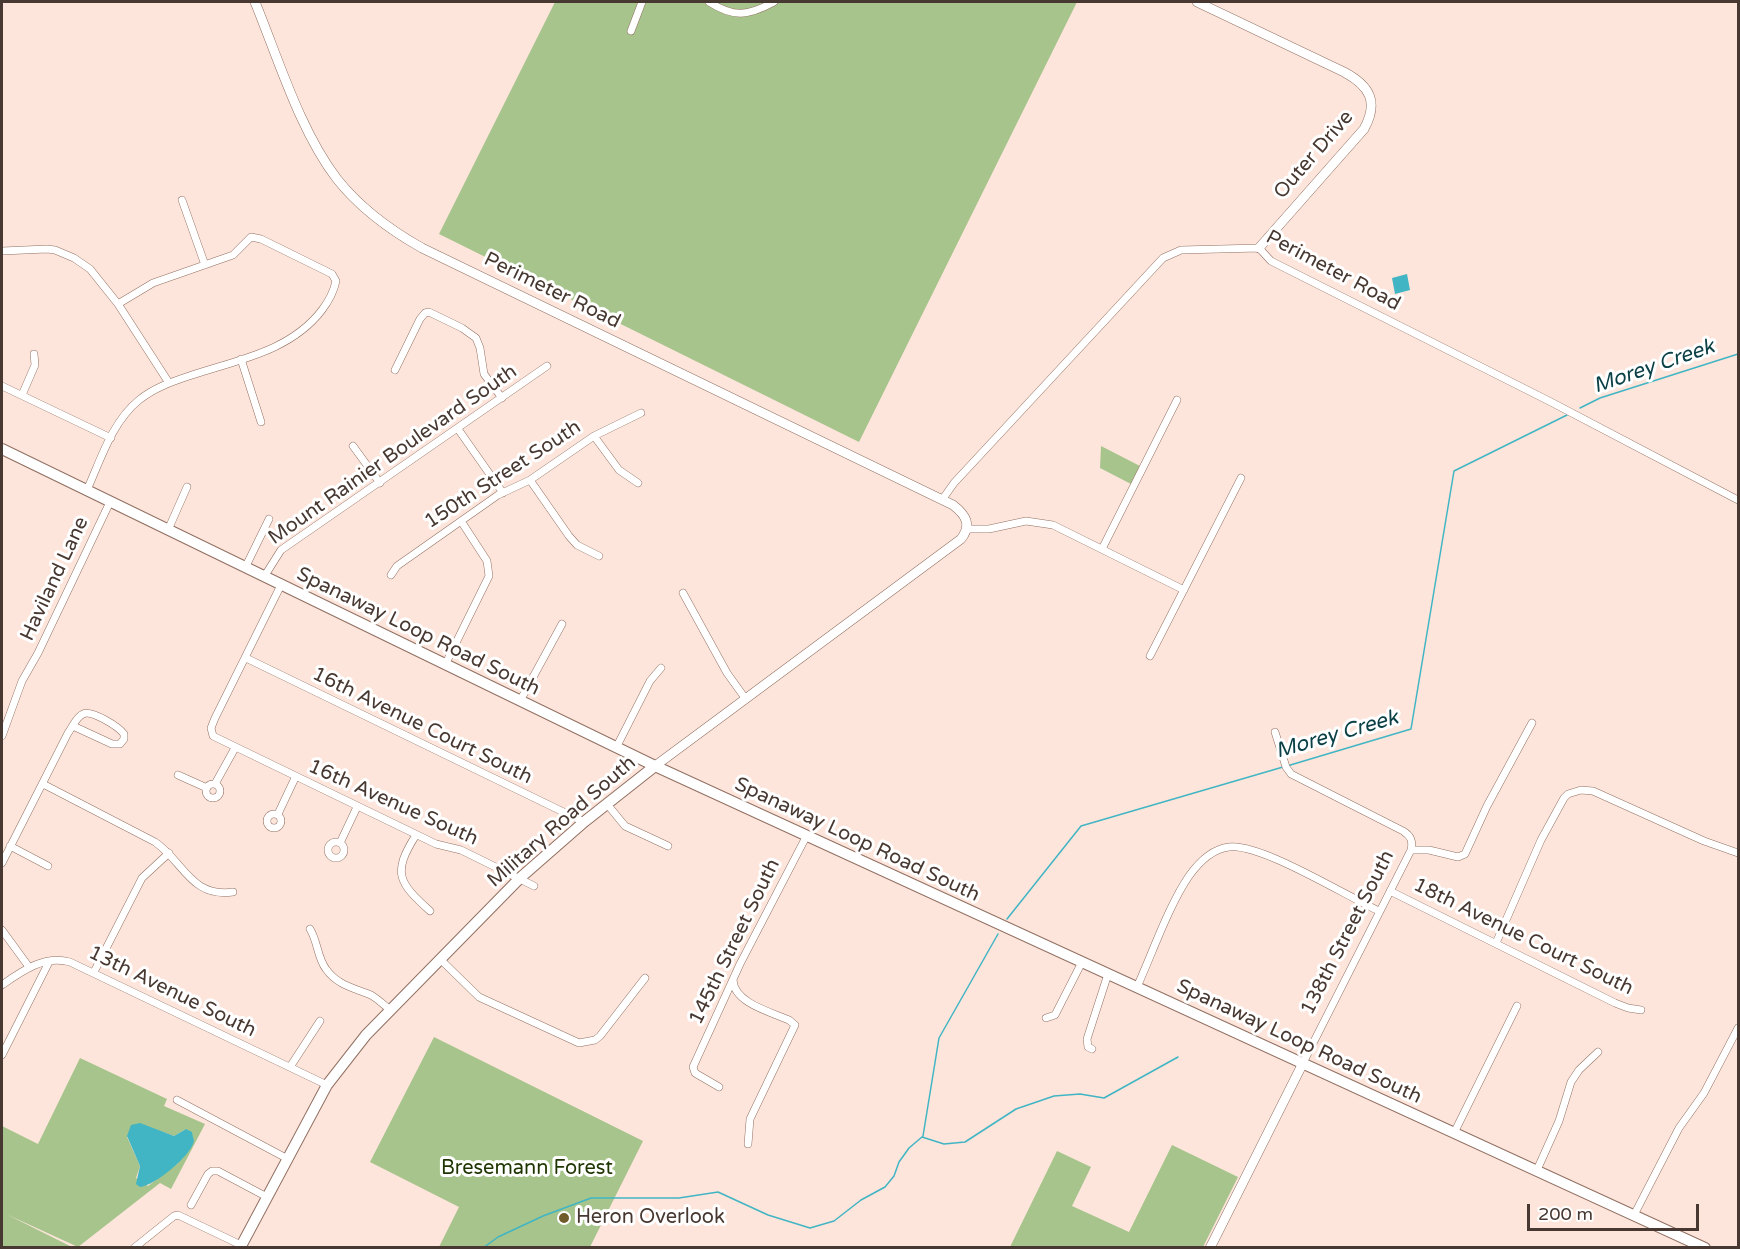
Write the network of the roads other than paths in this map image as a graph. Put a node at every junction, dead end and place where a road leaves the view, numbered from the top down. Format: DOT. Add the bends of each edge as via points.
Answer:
graph roads {
  1 [pos="255,2"];
  2 [pos="642,2"];
  3 [pos="709,2"];
  4 [pos="774,2"];
  5 [pos="1197,2"];
  6 [pos="631,31"];
  7 [pos="182,200"];
  8 [pos="1259,248"];
  9 [pos="2,251"];
  10 [pos="205,265"];
  11 [pos="118,304"];
  12 [pos="34,354"];
  13 [pos="241,359"];
  14 [pos="547,366"];
  15 [pos="394,370"];
  16 [pos="169,383"];
  17 [pos="2,386"];
  18 [pos="22,395"];
  19 [pos="502,398"];
  20 [pos="1177,400"];
  21 [pos="641,414"];
  22 [pos="261,422"];
  23 [pos="458,429"];
  24 [pos="594,436"];
  25 [pos="111,438"];
  26 [pos="353,446"];
  27 [pos="2,449"];
  28 [pos="1241,478"];
  29 [pos="530,480"];
  30 [pos="380,483"];
  31 [pos="638,483"];
  32 [pos="187,488"];
  33 [pos="87,490"];
  34 [pos="503,493"];
  35 [pos="942,500"];
  36 [pos="1738,500"];
  37 [pos="110,502"];
  38 [pos="269,519"];
  39 [pos="461,521"];
  40 [pos="967,529"];
  41 [pos="168,530"];
  42 [pos="1102,549"];
  43 [pos="599,556"];
  44 [pos="245,568"];
  45 [pos="391,575"];
  46 [pos="264,577"];
  47 [pos="281,585"];
  48 [pos="1184,590"];
  49 [pos="683,593"];
  50 [pos="562,624"];
  51 [pos="1150,656"];
  52 [pos="246,658"];
  53 [pos="445,665"];
  54 [pos="661,668"];
  55 [pos="746,698"];
  56 [pos="520,701"];
  57 [pos="1532,723"];
  58 [pos="73,726"];
  59 [pos="1275,732"];
  60 [pos="2,736"];
  61 [pos="235,748"];
  62 [pos="616,748"];
  63 [pos="655,766"];
  64 [pos="178,775"];
  65 [pos="296,778"];
  66 [pos="42,784"];
  67 [pos="215,784"];
  68 [pos="207,788"];
  69 [pos="607,804"];
  70 [pos="357,807"];
  71 [pos="278,814"];
  72 [pos="584,822"];
  73 [pos="416,835"];
  74 [pos="806,837"];
  75 [pos="340,843"];
  76 [pos="10,846"];
  77 [pos="668,846"];
  78 [pos="1411,850"];
  79 [pos="169,853"];
  80 [pos="1738,853"];
  81 [pos="2,863"];
  82 [pos="48,866"];
  83 [pos="520,878"];
  84 [pos="534,886"];
  85 [pos="1390,891"];
  86 [pos="233,892"];
  87 [pos="430,911"];
  88 [pos="1379,911"];
  89 [pos="310,929"];
  90 [pos="2,930"];
  91 [pos="1496,943"];
  92 [pos="440,959"];
  93 [pos="49,962"];
  94 [pos="1082,963"];
  95 [pos="29,967"];
  96 [pos="94,972"];
  97 [pos="1108,974"];
  98 [pos="645,978"];
  99 [pos="733,980"];
  100 [pos="2,985"];
  101 [pos="1137,987"];
  102 [pos="1517,1006"];
  103 [pos="390,1010"];
  104 [pos="1641,1010"];
  105 [pos="1046,1018"];
  106 [pos="320,1021"];
  107 [pos="1738,1028"];
  108 [pos="1092,1049"];
  109 [pos="1598,1052"];
  110 [pos="2,1055"];
  111 [pos="1303,1063"];
  112 [pos="290,1067"];
  113 [pos="327,1085"];
  114 [pos="719,1087"];
  115 [pos="177,1100"];
  116 [pos="1454,1133"];
  117 [pos="748,1144"];
  118 [pos="288,1158"];
  119 [pos="1537,1170"];
  120 [pos="267,1197"];
  121 [pos="191,1205"];
  122 [pos="1634,1215"];
  123 [pos="240,1246"];
  124 [pos="134,1248"];
  125 [pos="1210,1248"];
  126 [pos="1705,1248"];
  1 -- 35 [label="street, Perimeter Road" via="316,147 338,180 365,209 397,234"];
  2 -- 6 [label="street"];
  3 -- 4 [label="street" via="733,14 746,14"];
  5 -- 8 [label="street, Outer Drive" via="1354,77 1371,98 1372,111 1364,129"];
  7 -- 10 [label="street"];
  8 -- 35 [label="street, Perimeter Road" via="1181,250 1163,258"];
  8 -- 36 [label="street, Perimeter Road" via="1271,261"];
  9 -- 11 [label="street" via="47,249 74,258 90,269"];
  10 -- 11 [label="street" via="153,283"];
  10 -- 13 [label="street" via="233,255 252,237 332,274 336,281 325,306 304,330 283,344"];
  11 -- 16 [label="street"];
  12 -- 18 [label="street" via="35,365"];
  13 -- 16 [label="street"];
  13 -- 22 [label="street"];
  14 -- 19 [label="street, Mount Rainier Boulevard South"];
  15 -- 19 [label="street" via="429,312 476,338 484,374"];
  16 -- 25 [label="street" via="133,405"];
  17 -- 18 [label="street"];
  18 -- 25 [label="street"];
  19 -- 23 [label="street, Mount Rainier Boulevard South"];
  20 -- 42 [label="street"];
  21 -- 24 [label="street, 150th Street South"];
  23 -- 30 [label="street, Mount Rainier Boulevard South"];
  23 -- 34 [label="street"];
  24 -- 29 [label="street, 150th Street South"];
  24 -- 31 [label="street" via="619,470"];
  25 -- 33 [label="street"];
  26 -- 30 [label="street"];
  27 -- 33 [label="main road, Spanaway Loop Road South"];
  28 -- 48 [label="street"];
  29 -- 34 [label="street, 150th Street South"];
  29 -- 43 [label="street" via="577,545"];
  30 -- 46 [label="street, Mount Rainier Boulevard South" via="281,550"];
  32 -- 41 [label="street"];
  33 -- 37 [label="main road, Spanaway Loop Road South"];
  34 -- 39 [label="street, 150th Street South"];
  35 -- 40 [label="street, Perimeter Road" via="964,514"];
  37 -- 41 [label="main road, Spanaway Loop Road South"];
  37 -- 60 [label="street, Haviland Lane" via="22,681"];
  38 -- 44 [label="street"];
  39 -- 45 [label="street, 150th Street South" via="397,566"];
  39 -- 53 [label="street" via="487,561 489,576"];
  40 -- 42 [label="street" via="1040,522"];
  40 -- 55 [label="street, Military Road South" via="954,545"];
  41 -- 44 [label="main road, Spanaway Loop Road South"];
  42 -- 48 [label="street"];
  44 -- 46 [label="main road, Spanaway Loop Road South"];
  46 -- 47 [label="main road, Spanaway Loop Road South"];
  47 -- 52 [label="street"];
  47 -- 53 [label="main road, Spanaway Loop Road South"];
  48 -- 51 [label="street"];
  49 -- 55 [label="street" via="727,673"];
  50 -- 56 [label="street"];
  52 -- 61 [label="street, 16th Avenue South" via="210,731 214,738"];
  52 -- 72 [label="street, 16th Avenue Court South"];
  53 -- 56 [label="main road, Spanaway Loop Road South"];
  54 -- 62 [label="street" via="650,681"];
  55 -- 63 [label="street, Military Road South"];
  56 -- 62 [label="main road, Spanaway Loop Road South"];
  57 -- 78 [label="street, 138th Street South" via="1465,854 1458,857 1429,849"];
  58 -- 58 [label="street" via="112,744 123,741 124,734 119,728 92,713 82,714"];
  58 -- 66 [label="street"];
  59 -- 78 [label="street" via="1291,774 1407,834"];
  61 -- 65 [label="street, 16th Avenue South"];
  61 -- 67 [label="street"];
  62 -- 63 [label="main road, Spanaway Loop Road South"];
  63 -- 69 [label="main road, Military Road South"];
  63 -- 74 [label="main road, Spanaway Loop Road South"];
  64 -- 68 [label="street"];
  65 -- 70 [label="street, 16th Avenue South"];
  65 -- 71 [label="street"];
  66 -- 76 [label="street"];
  66 -- 79 [label="street"];
  67 -- 68 [label="street"];
  67 -- 68 [label="street" via="220,790 216,798 208,796"];
  69 -- 72 [label="main road, Military Road South"];
  69 -- 77 [label="street" via="625,826"];
  70 -- 73 [label="street, 16th Avenue South"];
  70 -- 75 [label="street"];
  72 -- 83 [label="main road, Military Road South"];
  73 -- 83 [label="street, 16th Avenue South" via="442,847 461,850"];
  73 -- 87 [label="street" via="400,874 405,886"];
  74 -- 94 [label="main road, Spanaway Loop Road South"];
  74 -- 99 [label="street, 145th Street South"];
  76 -- 81 [label="street"];
  76 -- 82 [label="street"];
  78 -- 85 [label="street, 138th Street South"];
  79 -- 86 [label="street" via="196,884 218,893"];
  79 -- 96 [label="street" via="142,878"];
  80 -- 91 [label="street" via="1593,790 1568,794 1555,812"];
  83 -- 84 [label="street, 16th Avenue South"];
  83 -- 92 [label="main road, Military Road South"];
  85 -- 88 [label="street, 138th Street South"];
  85 -- 91 [label="street, 18th Avenue Court South"];
  88 -- 101 [label="street" via="1261,852 1238,847 1217,851 1203,860 1186,882"];
  88 -- 111 [label="street, 138th Street South"];
  89 -- 103 [label="street" via="319,957 331,976 374,997"];
  90 -- 95 [label="street"];
  91 -- 104 [label="street, 18th Avenue Court South" via="1615,1003"];
  92 -- 98 [label="street" via="479,997 579,1043 600,1036"];
  92 -- 103 [label="main road, Military Road South"];
  93 -- 95 [label="street, 13th Avenue South"];
  93 -- 96 [label="street, 13th Avenue South" via="66,961"];
  93 -- 110 [label="street"];
  94 -- 97 [label="main road, Spanaway Loop Road South"];
  94 -- 105 [label="street" via="1055,1015"];
  95 -- 100 [label="street, 13th Avenue South"];
  96 -- 112 [label="street, 13th Avenue South"];
  97 -- 101 [label="main road, Spanaway Loop Road South"];
  97 -- 108 [label="street" via="1087,1039"];
  99 -- 114 [label="street, 145th Street South" via="693,1069"];
  99 -- 117 [label="street" via="735,990 748,1001 794,1024 750,1119"];
  101 -- 111 [label="main road, Spanaway Loop Road South"];
  102 -- 116 [label="street"];
  103 -- 113 [label="main road, Military Road South" via="351,1051"];
  106 -- 112 [label="street"];
  107 -- 122 [label="street"];
  109 -- 119 [label="street" via="1572,1082"];
  111 -- 116 [label="main road, Spanaway Loop Road South"];
  111 -- 125 [label="street, 138th Street South"];
  112 -- 113 [label="street, 13th Avenue South"];
  113 -- 118 [label="main road, Military Road South"];
  115 -- 118 [label="street"];
  116 -- 119 [label="main road, Spanaway Loop Road South"];
  118 -- 120 [label="main road, Military Road South"];
  119 -- 122 [label="main road, Spanaway Loop Road South"];
  120 -- 121 [label="street" via="212,1171"];
  120 -- 123 [label="main road, Military Road South"];
  122 -- 126 [label="main road, Spanaway Loop Road South"];
  123 -- 124 [label="street" via="178,1215"];
}
